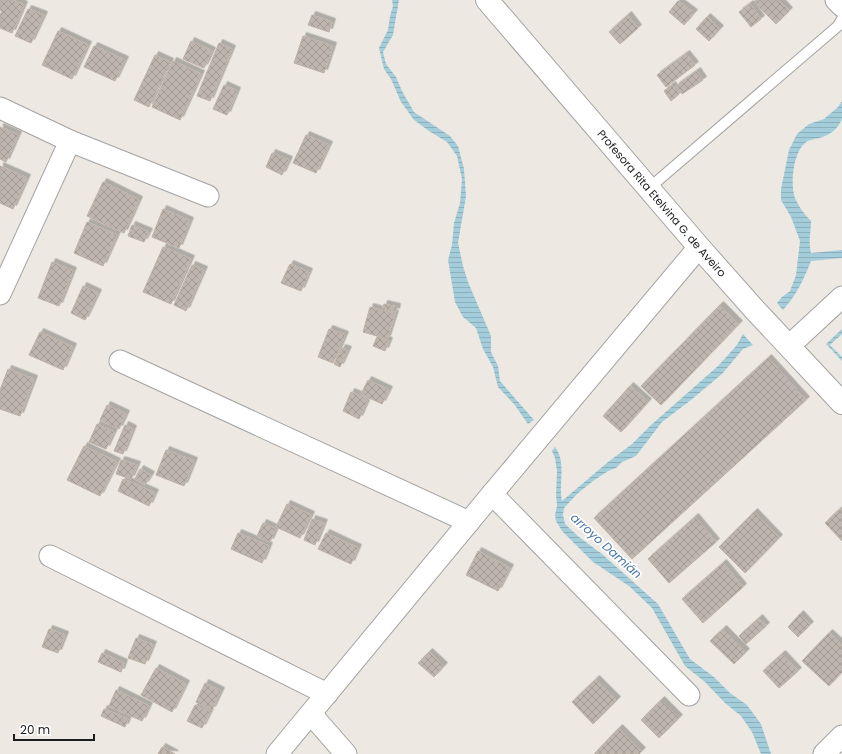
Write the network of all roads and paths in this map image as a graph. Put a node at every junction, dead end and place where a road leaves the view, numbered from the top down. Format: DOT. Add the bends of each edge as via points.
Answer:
graph roads {
  1 [pos="487,0"];
  2 [pos="836,0"];
  3 [pos="842,6"];
  4 [pos="842,19"];
  5 [pos="0,108"];
  6 [pos="70,141"];
  7 [pos="648,188"];
  8 [pos="208,196"];
  9 [pos="699,247"];
  10 [pos="0,294"];
  11 [pos="842,297"];
  12 [pos="784,341"];
  13 [pos="120,360"];
  14 [pos="842,403"];
  15 [pos="492,494"];
  16 [pos="469,522"];
  17 [pos="50,556"];
  18 [pos="327,694"];
  19 [pos="689,695"];
  20 [pos="311,714"];
  21 [pos="842,736"];
  22 [pos="277,754"];
  23 [pos="346,754"];
  24 [pos="824,754"];
  1 -- 7 [label="street, Profesora Rita Etelvina G. de Aveiro"];
  2 -- 3 [label="street"];
  4 -- 7 [label="lane" via="838,26"];
  5 -- 6 [label="street"];
  6 -- 8 [label="street"];
  6 -- 10 [label="street"];
  7 -- 9 [label="street, Profesora Rita Etelvina G. de Aveiro"];
  9 -- 12 [label="street, Profesora Rita Etelvina G. de Aveiro"];
  9 -- 15 [label="street"];
  11 -- 12 [label="street"];
  12 -- 14 [label="street, Profesora Rita Etelvina G. de Aveiro"];
  13 -- 16 [label="street"];
  15 -- 16 [label="street"];
  15 -- 19 [label="street"];
  16 -- 18 [label="street"];
  17 -- 18 [label="street"];
  18 -- 20 [label="street"];
  20 -- 22 [label="street"];
  20 -- 23 [label="street"];
  21 -- 24 [label="street"];
}
